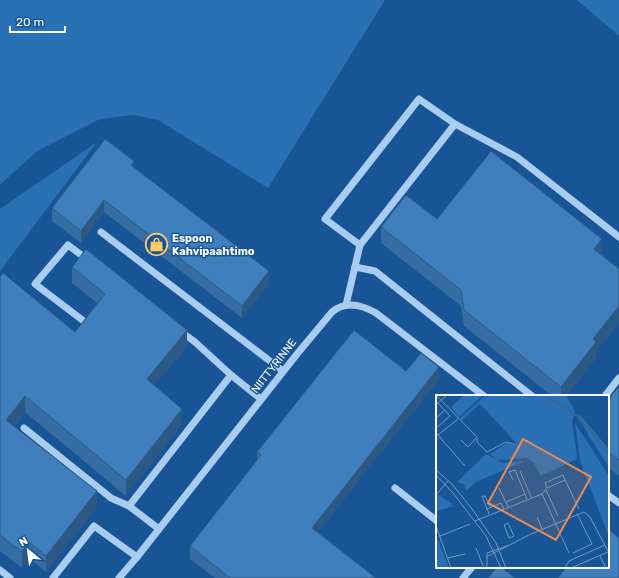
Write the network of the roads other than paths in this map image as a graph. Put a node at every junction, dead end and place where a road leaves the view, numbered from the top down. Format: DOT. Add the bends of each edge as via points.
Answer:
graph roads {
  1 [pos="455,124"];
  2 [pos="101,232"];
  3 [pos="619,237"];
  4 [pos="360,245"];
  5 [pos="94,264"];
  6 [pos="355,267"];
  7 [pos="346,305"];
  8 [pos="85,322"];
  9 [pos="176,328"];
  10 [pos="284,371"];
  11 [pos="231,375"];
  12 [pos="619,378"];
  13 [pos="483,395"];
  14 [pos="531,395"];
  15 [pos="606,395"];
  16 [pos="261,399"];
  17 [pos="24,428"];
  18 [pos="395,488"];
  19 [pos="609,496"];
  20 [pos="619,503"];
  21 [pos="129,506"];
  22 [pos="436,520"];
  23 [pos="159,529"];
  24 [pos="137,557"];
  25 [pos="471,568"];
  26 [pos="0,570"];
  27 [pos="10,578"];
  28 [pos="53,578"];
  29 [pos="119,578"];
  30 [pos="463,578"];
  1 -- 3 [label="street" via="517,158"];
  1 -- 4 [label="street"];
  1 -- 4 [label="street" via="419,99 325,219"];
  2 -- 10 [label="street"];
  4 -- 6 [label="street"];
  5 -- 8 [label="street" via="68,245 35,284"];
  6 -- 7 [label="street"];
  6 -- 14 [label="street" via="375,271"];
  7 -- 10 [label="street, NIITTYRINNE" via="337,307 332,312"];
  7 -- 13 [label="street" via="362,306 376,313"];
  9 -- 11 [label="street"];
  10 -- 16 [label="street, NIITTYRINNE"];
  11 -- 16 [label="street"];
  11 -- 21 [label="street"];
  12 -- 15 [label="street"];
  16 -- 23 [label="street, NIITTYRINNE"];
  17 -- 21 [label="street" via="111,498"];
  18 -- 22 [label="street"];
  19 -- 20 [label="street"];
  21 -- 23 [label="street"];
  23 -- 24 [label="street, NIITTYRINNE"];
  24 -- 28 [label="street" via="94,526"];
  24 -- 29 [label="street, NIITTYRINNE"];
  25 -- 30 [label="street"];
  26 -- 27 [label="street"];
}
